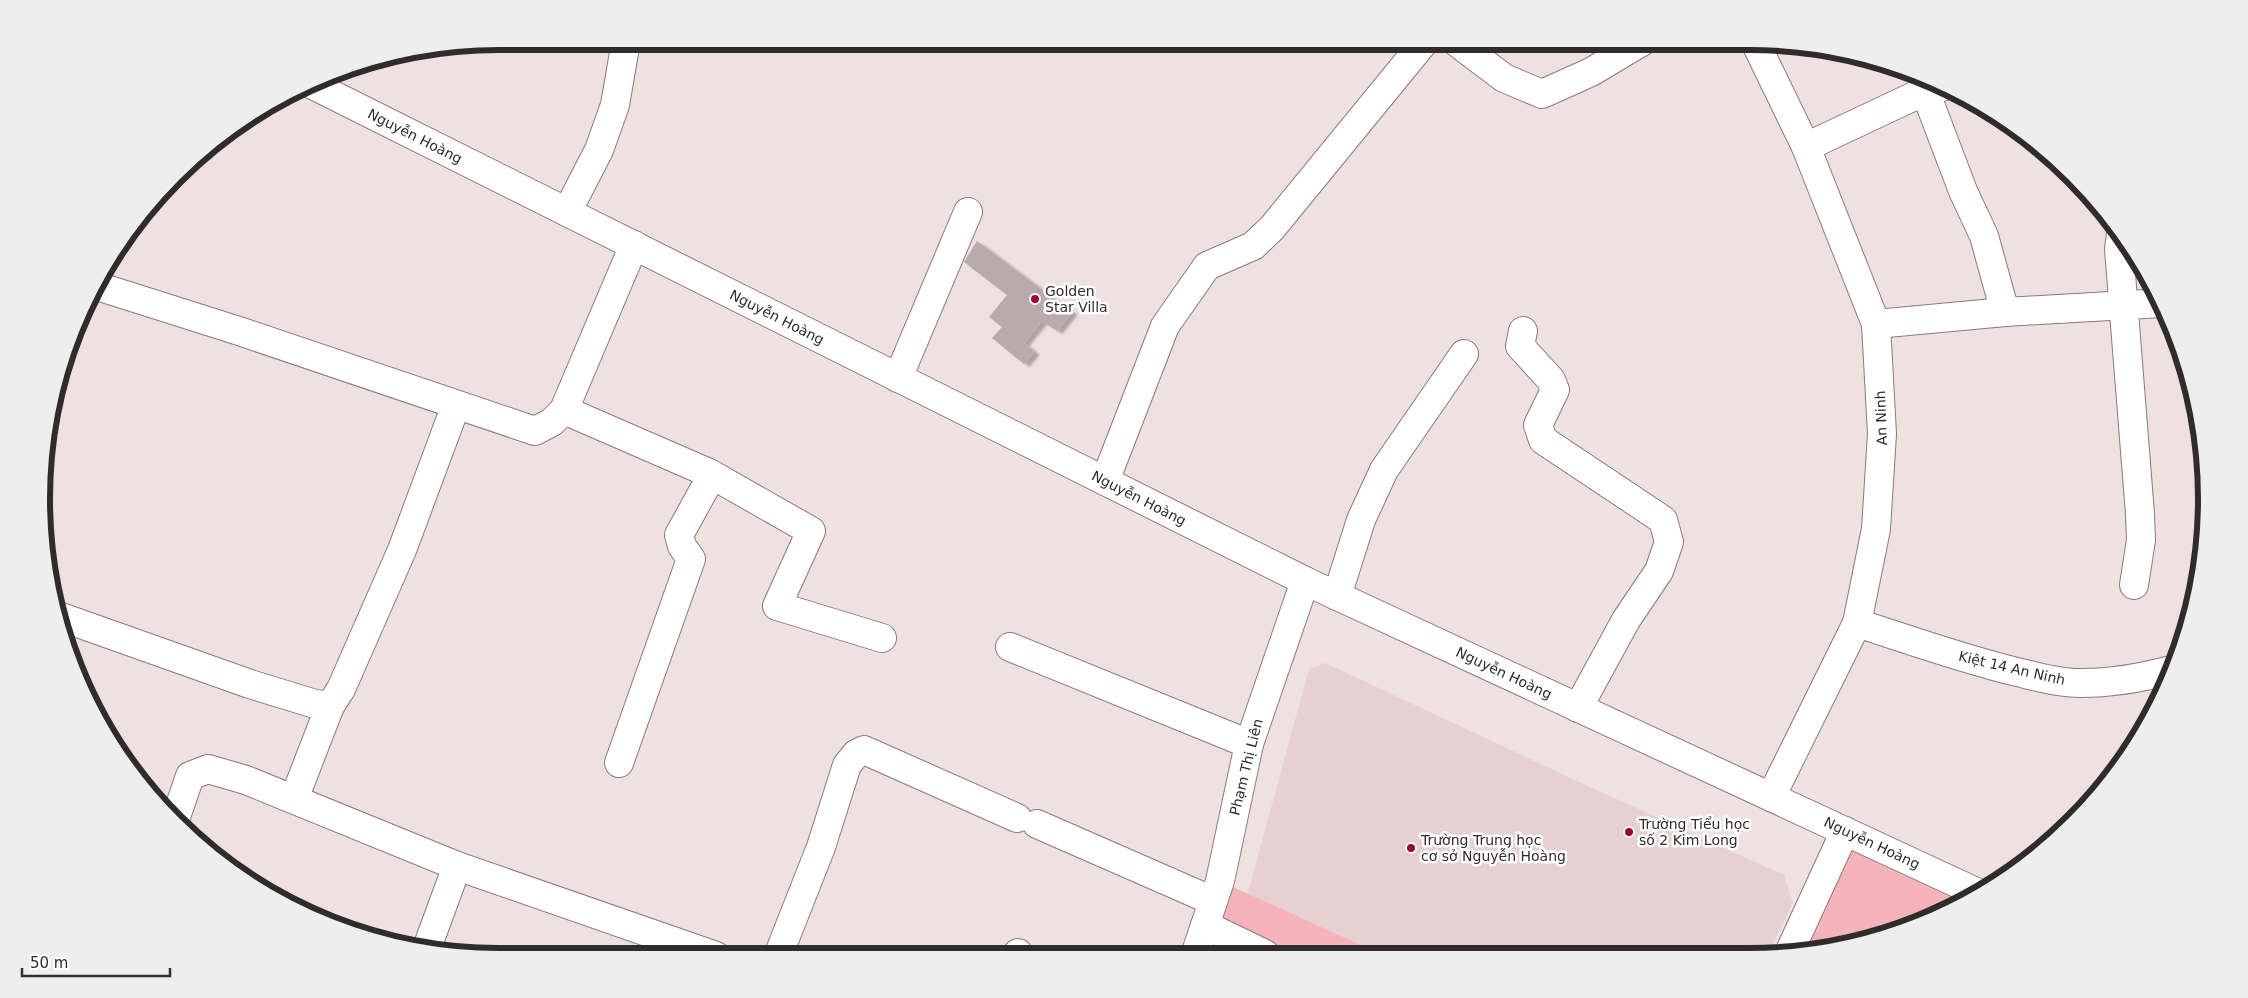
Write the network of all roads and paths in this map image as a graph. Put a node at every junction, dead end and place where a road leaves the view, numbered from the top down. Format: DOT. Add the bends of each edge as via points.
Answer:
graph roads {
  1 [pos="624,50"];
  2 [pos="1418,50"];
  3 [pos="1467,50"];
  4 [pos="1628,50"];
  5 [pos="1759,50"];
  6 [pos="319,88"];
  7 [pos="1934,89"];
  8 [pos="1806,147"];
  9 [pos="567,212"];
  10 [pos="968,212"];
  11 [pos="634,245"];
  12 [pos="2119,246"];
  13 [pos="103,288"];
  14 [pos="2154,304"];
  15 [pos="2125,306"];
  16 [pos="2005,312"];
  17 [pos="1876,324"];
  18 [pos="1523,331"];
  19 [pos="1464,354"];
  20 [pos="898,378"];
  21 [pos="456,405"];
  22 [pos="564,410"];
  23 [pos="710,474"];
  24 [pos="1105,481"];
  25 [pos="1305,581"];
  26 [pos="2134,585"];
  27 [pos="1337,596"];
  28 [pos="66,619"];
  29 [pos="1857,623"];
  30 [pos="882,638"];
  31 [pos="1010,647"];
  32 [pos="2164,672"];
  33 [pos="330,706"];
  34 [pos="1578,708"];
  35 [pos="1249,744"];
  36 [pos="619,763"];
  37 [pos="1771,797"];
  38 [pos="294,799"];
  39 [pos="178,812"];
  40 [pos="1845,831"];
  41 [pos="457,866"];
  42 [pos="1971,890"];
  43 [pos="1209,913"];
  44 [pos="429,942"];
  45 [pos="1791,946"];
  46 [pos="693,948"];
  47 [pos="781,948"];
  48 [pos="1197,948"];
  49 [pos="1257,948"];
  1 -- 9 [label="street" via="615,105 599,150"];
  2 -- 24 [label="street" via="1272,228 1253,246 1207,266 1165,326"];
  3 -- 4 [label="street" via="1504,78 1542,94 1591,72"];
  5 -- 8 [label="street, An Ninh"];
  6 -- 9 [label="street, Nguyễn Hoàng"];
  7 -- 8 [label="street"];
  7 -- 16 [label="street" via="1963,191 1987,243"];
  8 -- 17 [label="street, An Ninh"];
  9 -- 11 [label="street, Nguyễn Hoàng"];
  10 -- 20 [label="street"];
  11 -- 20 [label="street, Nguyễn Hoàng"];
  11 -- 22 [label="street"];
  12 -- 15 [label="street"];
  13 -- 21 [label="street"];
  14 -- 15 [label="street"];
  15 -- 16 [label="street"];
  15 -- 26 [label="street" via="2141,540"];
  16 -- 17 [label="street"];
  17 -- 29 [label="street, An Ninh" via="1881,471 1876,529"];
  18 -- 34 [label="street" via="1520,346 1551,380 1555,390 1538,425 1543,440 1663,520 1669,542 1659,571 1626,620"];
  19 -- 27 [label="street" via="1384,470 1361,520"];
  20 -- 24 [label="street, Nguyễn Hoàng"];
  21 -- 22 [label="street" via="535,431 552,422"];
  21 -- 33 [label="street" via="402,550 341,689"];
  22 -- 23 [label="street"];
  23 -- 30 [label="street" via="811,531 777,606"];
  23 -- 36 [label="street" via="678,535 691,559"];
  24 -- 25 [label="street, Nguyễn Hoàng"];
  25 -- 27 [label="street, Nguyễn Hoàng"];
  25 -- 35 [label="street, Phạm Thị Liên"];
  27 -- 34 [label="street, Nguyễn Hoàng"];
  28 -- 33 [label="street" via="295,699"];
  29 -- 32 [label="street, Kiệt 14 An Ninh" via="1987,665 2059,681 2080,683 2142,679"];
  29 -- 37 [label="street, An Ninh"];
  31 -- 35 [label="street"];
  33 -- 38 [label="street"];
  34 -- 37 [label="street, Nguyễn Hoàng"];
  35 -- 43 [label="street, Phạm Thị Liên" via="1220,881"];
  37 -- 40 [label="street, Nguyễn Hoàng"];
  38 -- 39 [label="street" via="208,769 190,776"];
  38 -- 41 [label="street"];
  40 -- 42 [label="street, Nguyễn Hoàng"];
  40 -- 45 [label="street"];
  41 -- 44 [label="street"];
  41 -- 46 [label="street"];
  43 -- 47 [label="street" via="1027,821 864,750 847,765 821,847"];
  43 -- 48 [label="street, Phạm Thị Liên"];
  43 -- 49 [label="street"];
}
